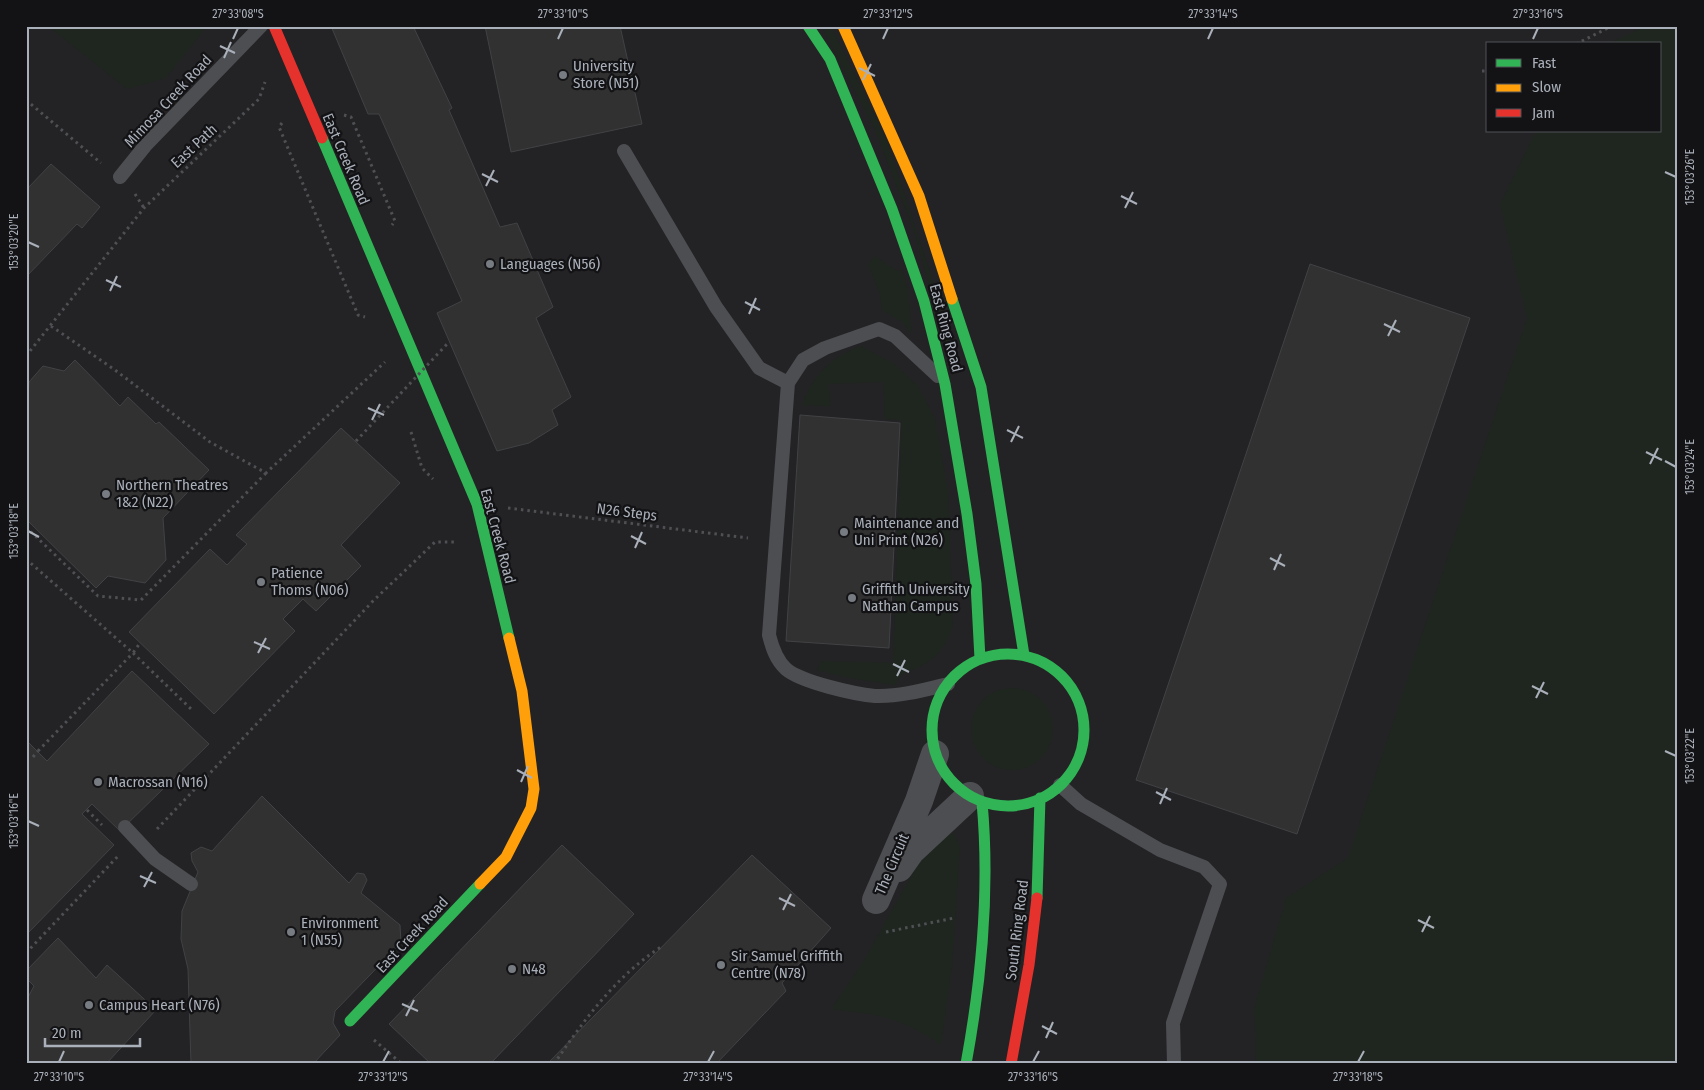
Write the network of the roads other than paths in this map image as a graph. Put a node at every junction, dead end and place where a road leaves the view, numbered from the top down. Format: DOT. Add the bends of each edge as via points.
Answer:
graph roads {
  1 [pos="261,26"];
  2 [pos="274,26"];
  3 [pos="808,26"];
  4 [pos="843,26"];
  5 [pos="624,151"];
  6 [pos="120,177"];
  7 [pos="788,382"];
  8 [pos="945,384"];
  9 [pos="1024,655"];
  10 [pos="980,659"];
  11 [pos="948,684"];
  12 [pos="935,754"];
  13 [pos="1060,785"];
  14 [pos="1040,798"];
  15 [pos="976,799"];
  16 [pos="125,827"];
  17 [pos="191,884"];
  18 [pos="350,1021"];
  19 [pos="966,1064"];
  20 [pos="1011,1064"];
  21 [pos="1174,1064"];
  1 -- 6 [label="lane, Mimosa Creek Road"];
  2 -- 18 [label="street, East Creek Road" via="477,504 522,691 534,789 531,808 506,857"];
  3 -- 8 [label="street, East Ring Road" via="830,59 892,209 924,301"];
  4 -- 9 [label="street, East Ring Road" via="919,196 981,387"];
  5 -- 7 [label="lane" via="716,307 759,368"];
  7 -- 8 [label="lane" via="803,360 879,329 895,336"];
  7 -- 11 [label="lane" via="769,634 778,658 787,670 855,693 896,695"];
  8 -- 10 [label="street, East Ring Road" via="976,584"];
  9 -- 10 [label="street" via="994,655"];
  9 -- 13 [label="street" via="1060,673 1070,684 1082,720 1082,743 1074,766"];
  10 -- 11 [label="street" via="962,669"];
  11 -- 12 [label="street" via="936,705 932,730"];
  12 -- 15 [label="street" via="954,785"];
  12 -- 15 [label="street, The Circuit" via="919,801 876,900 911,851"];
  13 -- 14 [label="street"];
  13 -- 21 [label="lane" via="1081,804 1152,845 1204,867 1220,884 1174,1023"];
  14 -- 15 [label="street" via="1002,806"];
  14 -- 20 [label="street, South Ring Road" via="1035,925"];
  15 -- 19 [label="street" via="985,825 985,917"];
  16 -- 17 [label="lane" via="154,859"];
}
